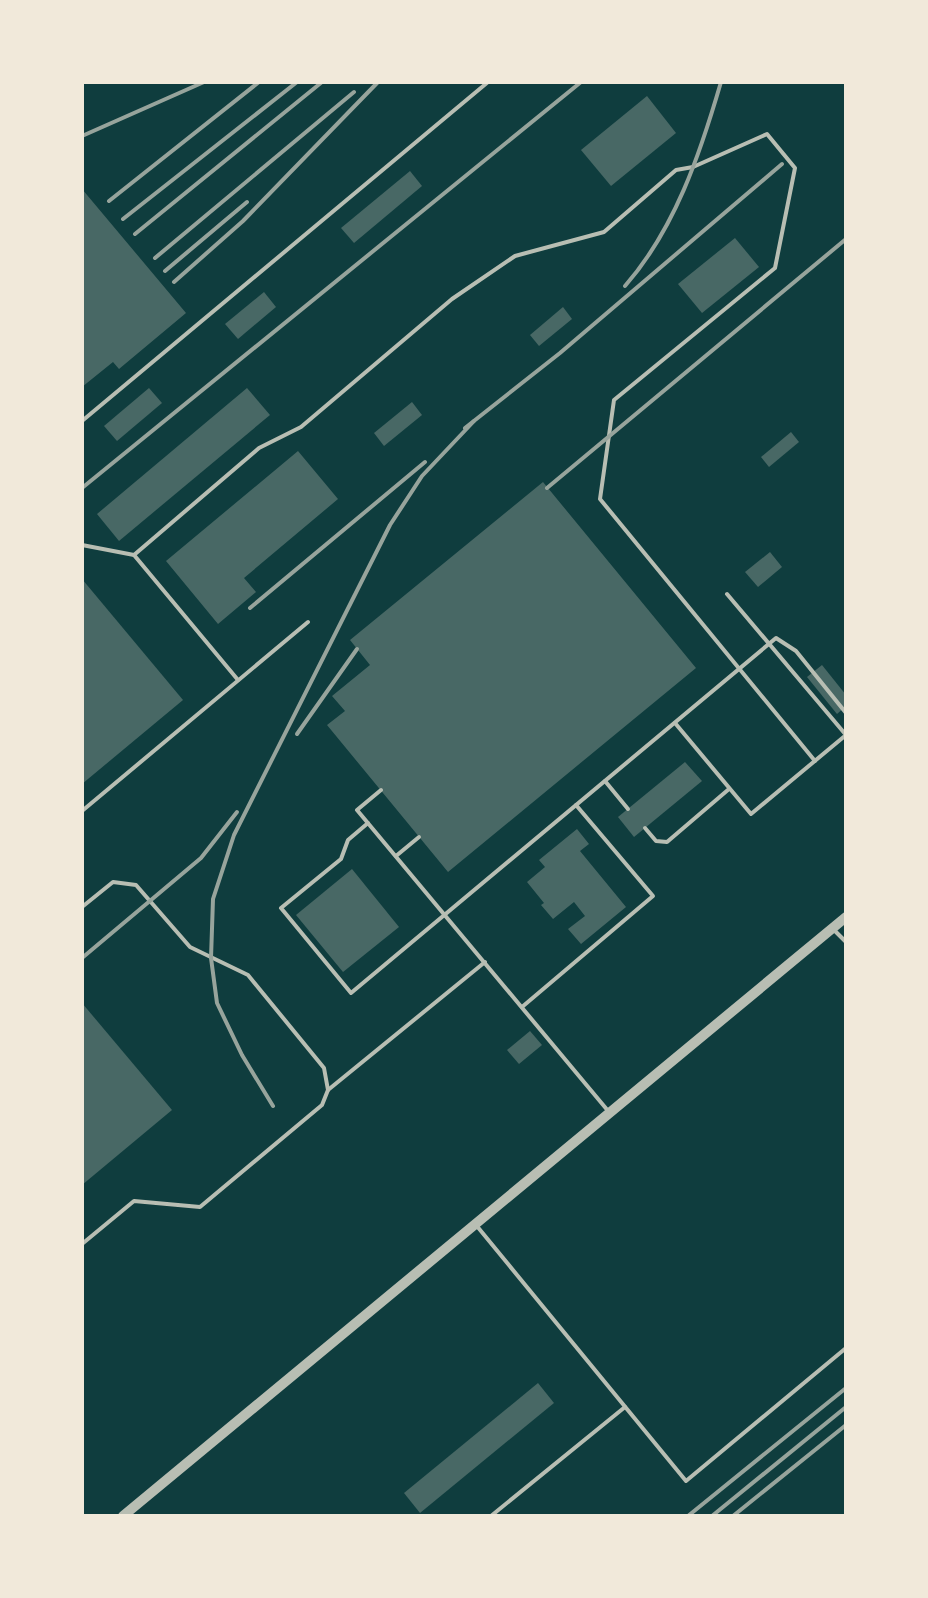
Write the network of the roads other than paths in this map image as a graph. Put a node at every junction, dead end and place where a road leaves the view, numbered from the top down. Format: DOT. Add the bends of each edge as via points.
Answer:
graph roads {
  1 [pos="488,82"];
  2 [pos="82,421"];
  3 [pos="82,545"];
  4 [pos="134,555"];
  5 [pos="727,594"];
  6 [pos="308,622"];
  7 [pos="769,644"];
  8 [pos="739,668"];
  9 [pos="238,680"];
  10 [pos="846,713"];
  11 [pos="675,723"];
  12 [pos="846,735"];
  13 [pos="815,761"];
  14 [pos="605,781"];
  15 [pos="729,789"];
  16 [pos="381,790"];
  17 [pos="576,805"];
  18 [pos="628,809"];
  19 [pos="82,811"];
  20 [pos="368,823"];
  21 [pos="645,828"];
  22 [pos="419,837"];
  23 [pos="396,856"];
  24 [pos="82,907"];
  25 [pos="445,915"];
  26 [pos="846,917"];
  27 [pos="833,928"];
  28 [pos="846,942"];
  29 [pos="485,962"];
  30 [pos="522,1007"];
  31 [pos="328,1090"];
  32 [pos="609,1112"];
  33 [pos="474,1224"];
  34 [pos="82,1244"];
  35 [pos="846,1348"];
  36 [pos="625,1407"];
  37 [pos="123,1516"];
  38 [pos="491,1516"];
  1 -- 2 [label="lane"];
  3 -- 4 [label="lane"];
  4 -- 8 [label="lane" via="259,448 301,427 452,299 515,256 604,232 676,170 767,134 795,168 775,268 614,400 600,499"];
  4 -- 9 [label="lane"];
  5 -- 7 [label="lane"];
  6 -- 9 [label="lane"];
  7 -- 8 [label="lane"];
  7 -- 10 [label="lane" via="776,638 796,651"];
  7 -- 12 [label="lane"];
  8 -- 11 [label="lane"];
  8 -- 13 [label="lane"];
  9 -- 19 [label="lane"];
  11 -- 14 [label="lane"];
  11 -- 15 [label="lane"];
  12 -- 13 [label="lane"];
  13 -- 15 [label="lane" via="751,814"];
  14 -- 17 [label="lane"];
  14 -- 18 [label="lane"];
  15 -- 21 [label="lane" via="667,842 656,841"];
  16 -- 20 [label="lane" via="357,810"];
  17 -- 25 [label="lane"];
  17 -- 30 [label="lane" via="653,896"];
  20 -- 23 [label="lane"];
  20 -- 25 [label="lane" via="348,840 341,859 281,908 351,993"];
  22 -- 23 [label="lane"];
  23 -- 25 [label="lane"];
  24 -- 31 [label="lane" via="113,882 136,885 190,947 248,975 324,1068"];
  25 -- 29 [label="lane"];
  26 -- 27 [label="street"];
  27 -- 28 [label="lane"];
  27 -- 32 [label="street"];
  29 -- 30 [label="lane"];
  29 -- 31 [label="lane"];
  30 -- 32 [label="lane"];
  31 -- 34 [label="lane" via="322,1105 200,1207 134,1201"];
  32 -- 33 [label="street"];
  33 -- 36 [label="lane"];
  33 -- 37 [label="street"];
  35 -- 36 [label="lane" via="686,1481"];
  36 -- 38 [label="lane"];
}
